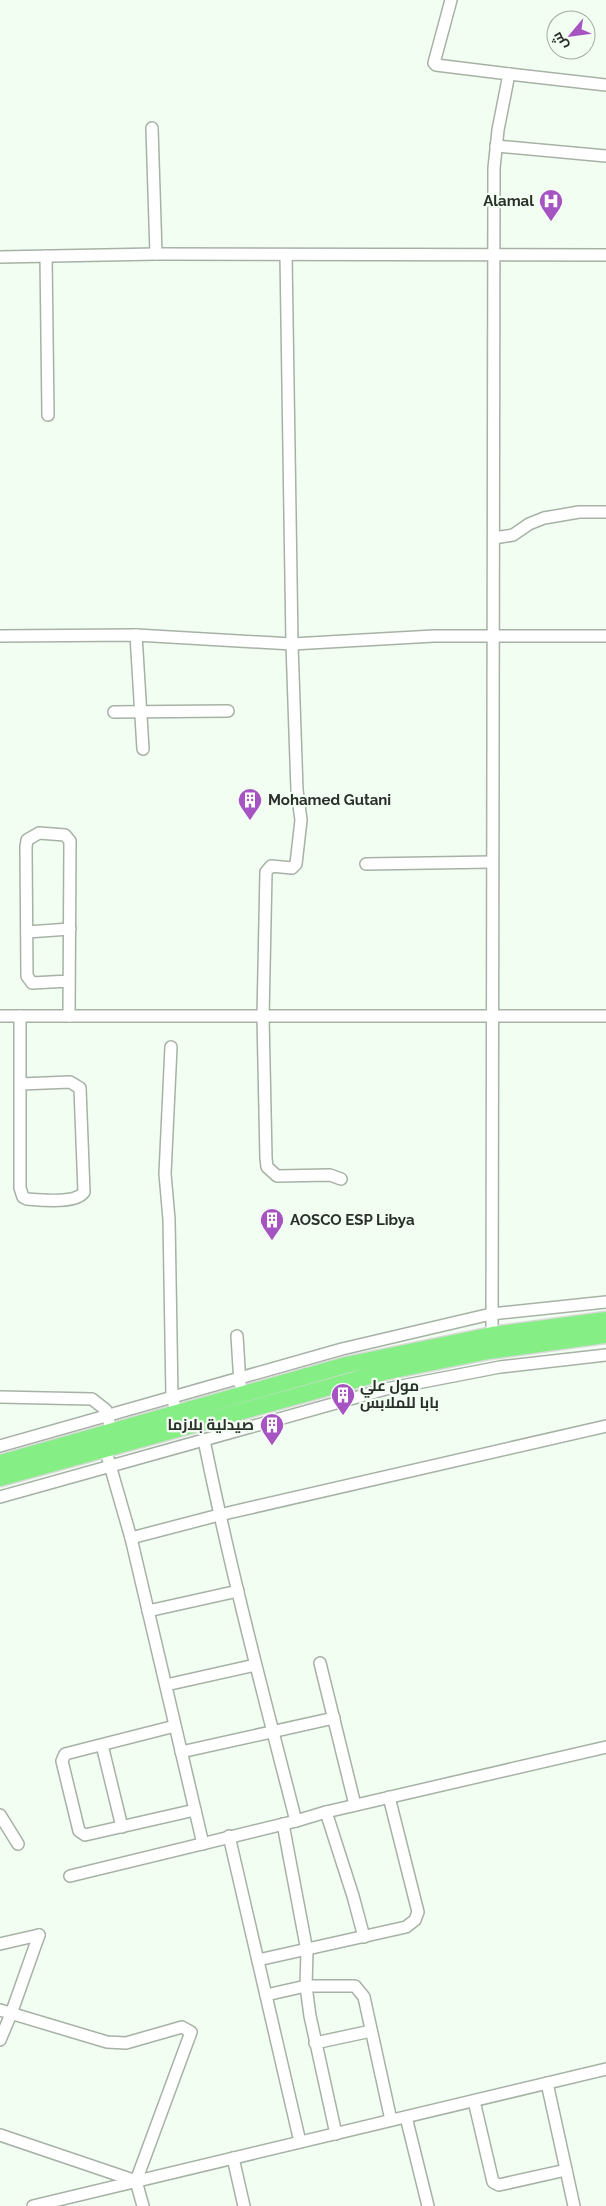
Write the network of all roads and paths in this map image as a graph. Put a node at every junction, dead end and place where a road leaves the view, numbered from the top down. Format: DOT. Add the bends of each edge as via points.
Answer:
graph roads {
  1 [pos="452,0"];
  2 [pos="509,74"];
  3 [pos="606,85"];
  4 [pos="152,128"];
  5 [pos="496,146"];
  6 [pos="606,156"];
  7 [pos="156,254"];
  8 [pos="494,254"];
  9 [pos="606,255"];
  10 [pos="0,256"];
  11 [pos="46,256"];
  12 [pos="286,256"];
  13 [pos="48,415"];
  14 [pos="606,512"];
  15 [pos="494,538"];
  16 [pos="136,635"];
  17 [pos="0,636"];
  18 [pos="606,636"];
  19 [pos="492,638"];
  20 [pos="292,644"];
  21 [pos="228,710"];
  22 [pos="114,712"];
  23 [pos="141,712"];
  24 [pos="143,748"];
  25 [pos="492,862"];
  26 [pos="366,864"];
  27 [pos="70,929"];
  28 [pos="27,932"];
  29 [pos="69,981"];
  30 [pos="0,1016"];
  31 [pos="20,1016"];
  32 [pos="69,1016"];
  33 [pos="606,1016"];
  34 [pos="263,1017"];
  35 [pos="492,1018"];
  36 [pos="171,1047"];
  37 [pos="20,1084"];
  38 [pos="341,1179"];
  39 [pos="606,1302"];
  40 [pos="491,1314"];
  41 [pos="606,1320"];
  42 [pos="492,1335"];
  43 [pos="606,1335"];
  44 [pos="237,1336"];
  45 [pos="342,1349"];
  46 [pos="606,1354"];
  47 [pos="296,1362"];
  48 [pos="346,1365"];
  49 [pos="238,1378"];
  50 [pos="300,1378"];
  51 [pos="0,1397"];
  52 [pos="172,1397"];
  53 [pos="241,1403"];
  54 [pos="176,1413"];
  55 [pos="110,1422"];
  56 [pos="606,1426"];
  57 [pos="244,1429"];
  58 [pos="204,1440"];
  59 [pos="0,1446"];
  60 [pos="105,1448"];
  61 [pos="0,1463"];
  62 [pos="110,1467"];
  63 [pos="0,1478"];
  64 [pos="0,1497"];
  65 [pos="219,1515"];
  66 [pos="131,1538"];
  67 [pos="238,1591"];
  68 [pos="148,1611"];
  69 [pos="320,1663"];
  70 [pos="255,1665"];
  71 [pos="166,1685"];
  72 [pos="334,1718"];
  73 [pos="175,1726"];
  74 [pos="273,1731"];
  75 [pos="102,1745"];
  76 [pos="606,1747"];
  77 [pos="181,1752"];
  78 [pos="389,1797"];
  79 [pos="355,1805"];
  80 [pos="195,1810"];
  81 [pos="326,1812"];
  82 [pos="0,1815"];
  83 [pos="296,1821"];
  84 [pos="283,1824"];
  85 [pos="122,1827"];
  86 [pos="229,1836"];
  87 [pos="18,1844"];
  88 [pos="203,1844"];
  89 [pos="70,1876"];
  90 [pos="364,1937"];
  91 [pos="0,1944"];
  92 [pos="307,1951"];
  93 [pos="258,1960"];
  94 [pos="306,1986"];
  95 [pos="266,1995"];
  96 [pos="0,2010"];
  97 [pos="12,2014"];
  98 [pos="371,2031"];
  99 [pos="0,2040"];
  100 [pos="316,2043"];
  101 [pos="606,2069"];
  102 [pos="547,2083"];
  103 [pos="474,2101"];
  104 [pos="406,2117"];
  105 [pos="392,2120"];
  106 [pos="336,2134"];
  107 [pos="0,2135"];
  108 [pos="300,2142"];
  109 [pos="233,2158"];
  110 [pos="566,2170"];
  111 [pos="136,2181"];
  112 [pos="33,2206"];
  113 [pos="143,2206"];
  114 [pos="244,2206"];
  115 [pos="428,2206"];
  116 [pos="574,2206"];
  1 -- 2 [label="street" via="434,63 436,66"];
  2 -- 3 [label="street"];
  2 -- 5 [label="street"];
  4 -- 7 [label="street"];
  5 -- 6 [label="street"];
  5 -- 8 [label="street"];
  7 -- 11 [label="street"];
  7 -- 12 [label="street"];
  8 -- 9 [label="street"];
  8 -- 12 [label="street"];
  8 -- 15 [label="street"];
  10 -- 11 [label="street"];
  11 -- 13 [label="street"];
  12 -- 20 [label="street"];
  14 -- 15 [label="street" via="580,512 544,518 508,536"];
  15 -- 19 [label="street"];
  16 -- 17 [label="street"];
  16 -- 20 [label="street"];
  16 -- 23 [label="street"];
  18 -- 19 [label="street"];
  19 -- 20 [label="street" via="434,636"];
  19 -- 25 [label="street"];
  20 -- 34 [label="street" via="301,820 296,864 292,868 271,866 266,872"];
  21 -- 23 [label="street"];
  22 -- 23 [label="street"];
  23 -- 24 [label="street"];
  25 -- 26 [label="street"];
  25 -- 35 [label="street"];
  27 -- 28 [label="street"];
  27 -- 28 [label="street" via="69,838 57,833 39,834 27,840 26,847"];
  27 -- 29 [label="street"];
  28 -- 29 [label="street" via="29,980 32,983"];
  29 -- 32 [label="street"];
  30 -- 31 [label="street"];
  31 -- 32 [label="street"];
  31 -- 37 [label="street"];
  32 -- 34 [label="street"];
  33 -- 35 [label="street"];
  34 -- 35 [label="street"];
  34 -- 38 [label="street" via="268,1167 276,1176 330,1175"];
  35 -- 40 [label="street"];
  36 -- 52 [label="street" via="165,1174 169,1219"];
  37 -- 37 [label="street" via="20,1188 23,1197 36,1200 80,1197 84,1192 80,1088 70,1082"];
  39 -- 40 [label="street"];
  40 -- 42 [label="street"];
  40 -- 45 [label="street"];
  41 -- 42 [label="highway"];
  42 -- 48 [label="highway"];
  43 -- 53 [label="highway" via="418,1364"];
  44 -- 49 [label="street"];
  45 -- 47 [label="street"];
  45 -- 48 [label="street"];
  46 -- 57 [label="street" via="445,1376"];
  47 -- 49 [label="street"];
  47 -- 50 [label="street"];
  48 -- 50 [label="highway"];
  49 -- 52 [label="street"];
  49 -- 53 [label="street"];
  50 -- 53 [label="highway"];
  51 -- 55 [label="street" via="92,1399 97,1401"];
  52 -- 54 [label="street"];
  52 -- 55 [label="street"];
  53 -- 54 [label="highway"];
  53 -- 57 [label="street"];
  53 -- 60 [label="highway"];
  54 -- 55 [label="highway"];
  55 -- 59 [label="street"];
  55 -- 61 [label="highway"];
  56 -- 65 [label="street"];
  57 -- 58 [label="street"];
  58 -- 62 [label="street"];
  58 -- 65 [label="street"];
  60 -- 62 [label="street"];
  60 -- 63 [label="highway"];
  62 -- 64 [label="street"];
  62 -- 66 [label="street"];
  65 -- 66 [label="street"];
  65 -- 67 [label="street"];
  66 -- 68 [label="street"];
  67 -- 68 [label="street"];
  67 -- 70 [label="street"];
  68 -- 71 [label="street"];
  69 -- 72 [label="street"];
  70 -- 71 [label="street"];
  70 -- 74 [label="street"];
  71 -- 73 [label="street"];
  72 -- 74 [label="street"];
  72 -- 79 [label="street"];
  73 -- 75 [label="street"];
  73 -- 77 [label="street"];
  74 -- 77 [label="street"];
  74 -- 83 [label="street"];
  75 -- 85 [label="street"];
  75 -- 85 [label="street" via="65,1754 62,1761 79,1831 85,1835"];
  76 -- 78 [label="street"];
  77 -- 80 [label="street"];
  78 -- 79 [label="street"];
  78 -- 90 [label="street" via="418,1912 406,1928"];
  79 -- 81 [label="street"];
  80 -- 85 [label="street"];
  80 -- 88 [label="street"];
  81 -- 83 [label="street"];
  81 -- 90 [label="street"];
  82 -- 87 [label="street"];
  83 -- 84 [label="street"];
  84 -- 86 [label="street"];
  84 -- 92 [label="street"];
  86 -- 88 [label="street"];
  86 -- 93 [label="street"];
  88 -- 89 [label="street"];
  90 -- 92 [label="street"];
  91 -- 97 [label="street" via="40,1935"];
  92 -- 93 [label="street"];
  92 -- 94 [label="street"];
  93 -- 95 [label="street"];
  94 -- 95 [label="street"];
  94 -- 98 [label="street" via="358,1988 364,1997"];
  94 -- 100 [label="street"];
  95 -- 108 [label="street"];
  96 -- 97 [label="street"];
  97 -- 99 [label="street"];
  97 -- 111 [label="street" via="106,2042 126,2043 182,2028 191,2032"];
  98 -- 100 [label="street"];
  98 -- 105 [label="street"];
  100 -- 106 [label="street"];
  101 -- 102 [label="street"];
  102 -- 103 [label="street"];
  102 -- 110 [label="street"];
  103 -- 104 [label="street"];
  103 -- 110 [label="street" via="493,2182 498,2185"];
  104 -- 105 [label="street"];
  104 -- 115 [label="street"];
  105 -- 106 [label="street"];
  106 -- 108 [label="street"];
  107 -- 111 [label="street"];
  108 -- 109 [label="street"];
  109 -- 111 [label="street"];
  109 -- 114 [label="street"];
  110 -- 116 [label="street"];
  111 -- 112 [label="street"];
  111 -- 113 [label="street"];
}
